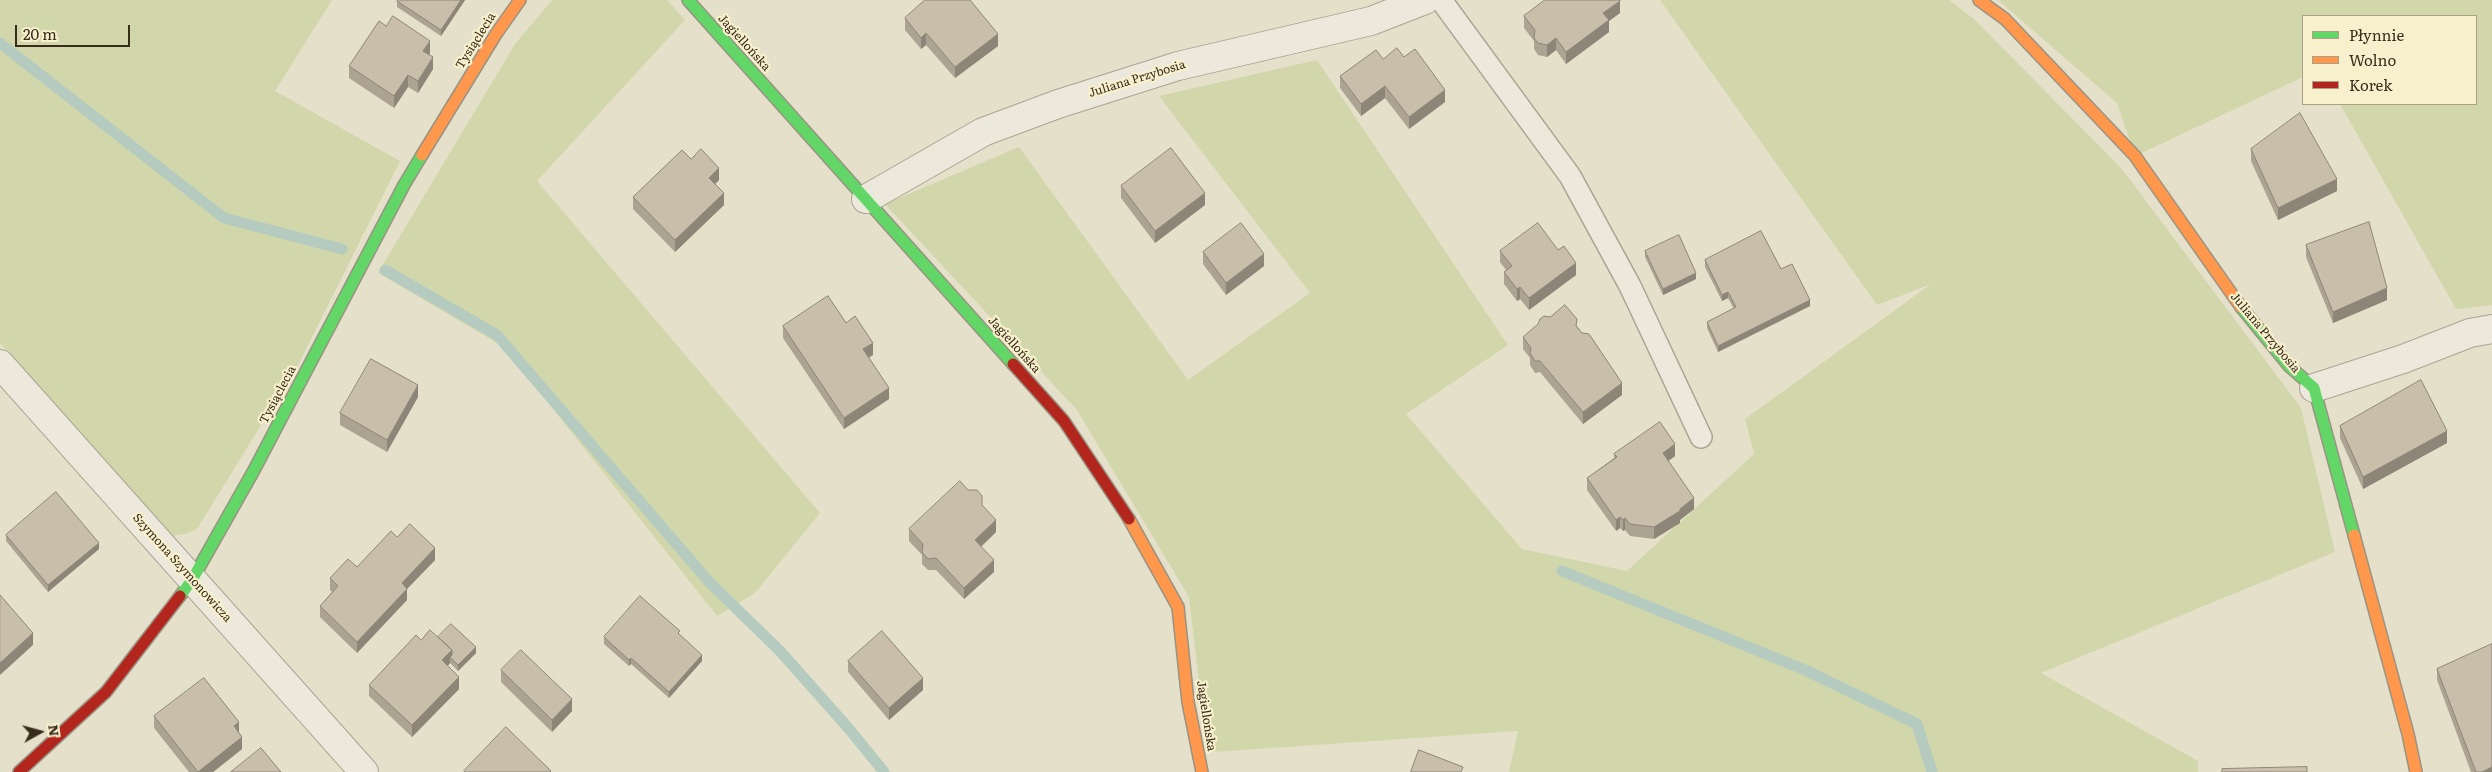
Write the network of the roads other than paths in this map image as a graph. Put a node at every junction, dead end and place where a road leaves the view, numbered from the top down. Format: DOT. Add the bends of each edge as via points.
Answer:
graph roads {
  1 [pos="520,0"];
  2 [pos="688,0"];
  3 [pos="1425,0"];
  4 [pos="1441,0"];
  5 [pos="1979,0"];
  6 [pos="866,199"];
  7 [pos="2492,328"];
  8 [pos="0,364"];
  9 [pos="2314,388"];
  10 [pos="1701,438"];
  11 [pos="192,580"];
  12 [pos="19,772"];
  13 [pos="364,772"];
  14 [pos="1202,772"];
  15 [pos="2416,772"];
  1 -- 11 [label="street, Tysiąclecia" via="404,185 253,472"];
  2 -- 6 [label="street, Jagiellońska"];
  3 -- 6 [label="street, Juliana Przybosia" via="1371,21 1178,66 1058,104 983,132"];
  4 -- 10 [label="lane" via="1570,176 1630,286"];
  5 -- 9 [label="street, Juliana Przybosia" via="2004,19 2135,156 2234,297 2289,366"];
  6 -- 14 [label="street, Jagiellońska" via="1064,421 1131,522 1178,607 1188,702"];
  7 -- 9 [label="street"];
  8 -- 11 [label="street, Szymona Szymonowicza"];
  9 -- 15 [label="street"];
  11 -- 12 [label="street, Tysiąclecia" via="106,692"];
  11 -- 13 [label="street, Szymona Szymonowicza"];
}
